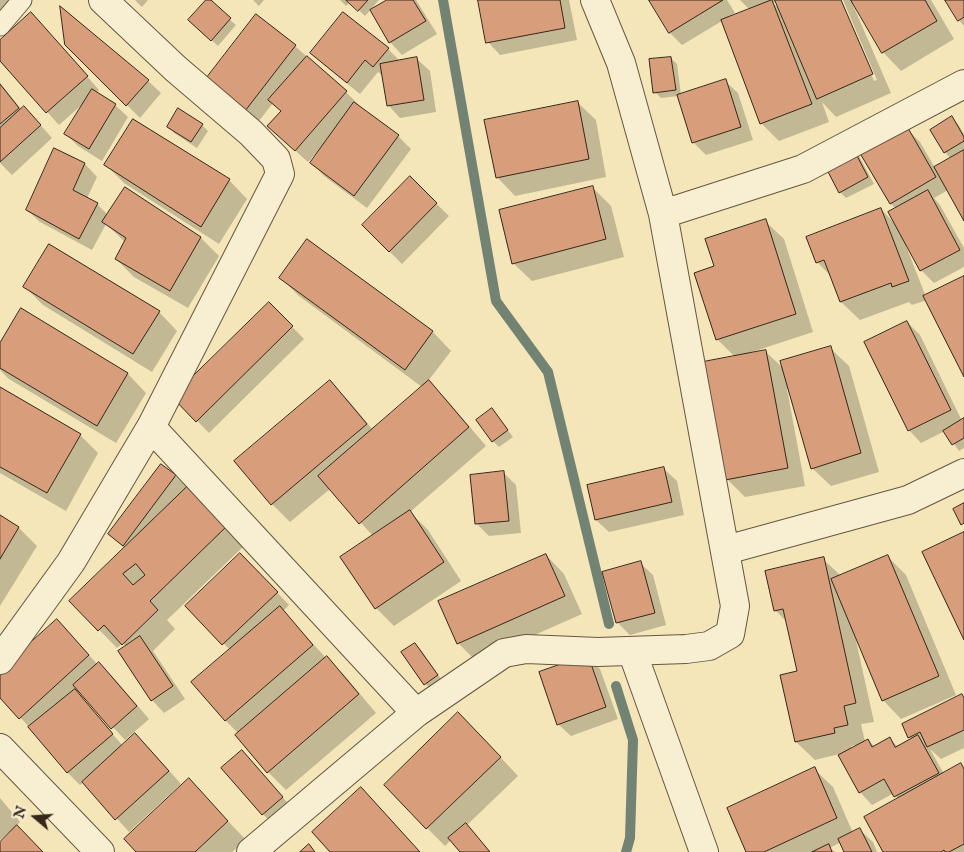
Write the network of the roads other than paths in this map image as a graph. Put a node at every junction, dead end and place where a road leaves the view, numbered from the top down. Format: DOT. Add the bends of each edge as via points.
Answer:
graph roads {
  1 [pos="22,0"];
  2 [pos="103,0"];
  3 [pos="595,0"];
  4 [pos="0,26"];
  5 [pos="964,84"];
  6 [pos="663,214"];
  7 [pos="151,427"];
  8 [pos="964,473"];
  9 [pos="726,550"];
  10 [pos="632,651"];
  11 [pos="0,660"];
  12 [pos="416,713"];
  13 [pos="0,748"];
  14 [pos="100,852"];
  15 [pos="251,852"];
  16 [pos="704,852"];
  1 -- 4 [label="lane"];
  2 -- 7 [label="street" via="176,69 251,133 276,159 280,174"];
  3 -- 6 [label="street" via="621,63"];
  5 -- 6 [label="street" via="803,169"];
  6 -- 9 [label="street"];
  7 -- 11 [label="street" via="71,562"];
  7 -- 12 [label="street"];
  8 -- 9 [label="street" via="908,500"];
  9 -- 10 [label="street" via="735,606 730,634 709,646"];
  10 -- 12 [label="street" via="526,650 504,653"];
  10 -- 16 [label="street"];
  12 -- 15 [label="street"];
  13 -- 14 [label="street"];
}
